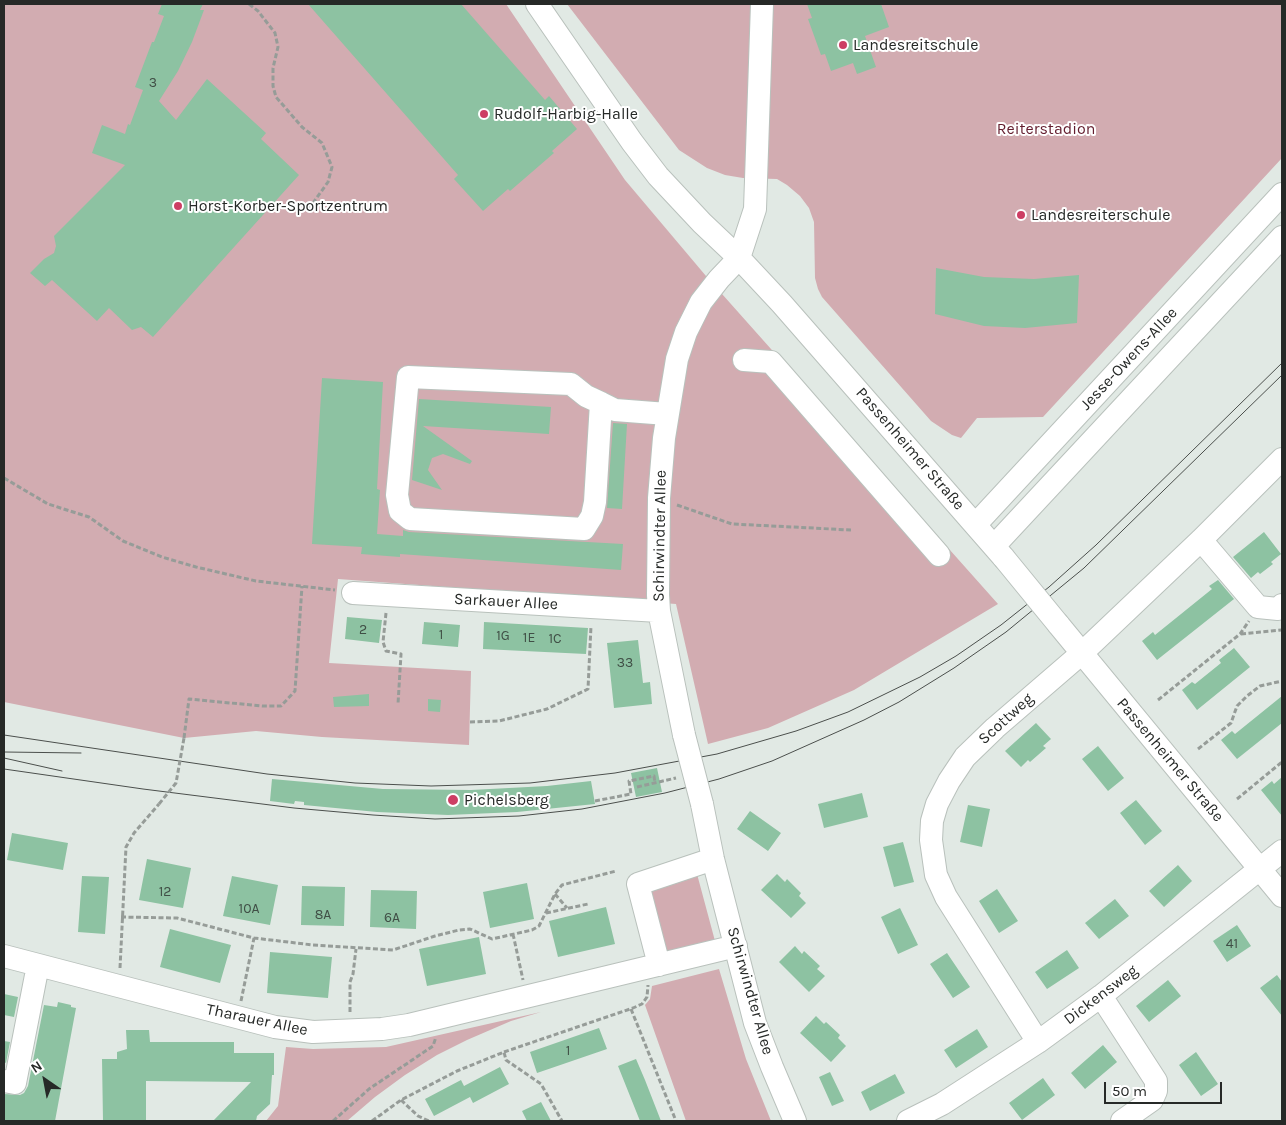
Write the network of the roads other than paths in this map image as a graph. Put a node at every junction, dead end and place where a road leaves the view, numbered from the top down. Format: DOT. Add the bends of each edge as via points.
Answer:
graph roads {
  1 [pos="538,4"];
  2 [pos="762,4"];
  3 [pos="1282,194"];
  4 [pos="1282,237"];
  5 [pos="739,258"];
  6 [pos="744,360"];
  7 [pos="601,403"];
  8 [pos="667,414"];
  9 [pos="1282,459"];
  10 [pos="976,524"];
  11 [pos="1201,540"];
  12 [pos="999,552"];
  13 [pos="939,555"];
  14 [pos="347,592"];
  15 [pos="1282,606"];
  16 [pos="659,611"];
  17 [pos="1082,653"];
  18 [pos="1282,852"];
  19 [pos="713,858"];
  20 [pos="1260,869"];
  21 [pos="1282,896"];
  22 [pos="736,946"];
  23 [pos="4,956"];
  24 [pos="38,965"];
  25 [pos="654,974"];
  26 [pos="1101,996"];
  27 [pos="1038,1042"];
  28 [pos="4,1081"];
  29 [pos="795,1121"];
  30 [pos="908,1121"];
  31 [pos="1122,1121"];
  1 -- 5 [label="street, Passenheimer Straße" via="658,176"];
  2 -- 5 [label="street" via="755,209"];
  3 -- 10 [label="street, Jesse-Owens-Allee"];
  4 -- 12 [label="street, Jesse-Owens-Allee"];
  5 -- 8 [label="street, Schirwindter Allee" via="701,302 686,332 677,359"];
  5 -- 10 [label="street, Passenheimer Straße"];
  6 -- 13 [label="street" via="772,362"];
  7 -- 7 [label="street" via="571,384 408,377 397,494 400,511 410,519 584,529 592,516 595,502"];
  7 -- 8 [label="street" via="615,410"];
  8 -- 16 [label="street, Schirwindter Allee" via="659,498"];
  9 -- 11 [label="street, Scottweg"];
  10 -- 12 [label="street, Passenheimer Straße"];
  11 -- 15 [label="street" via="1258,607 1278,609"];
  11 -- 17 [label="street, Scottweg"];
  12 -- 17 [label="street, Passenheimer Straße, bridge"];
  14 -- 16 [label="street, Sarkauer Allee"];
  16 -- 19 [label="street, Schirwindter Allee, bridge"];
  17 -- 20 [label="street, Passenheimer Straße"];
  17 -- 27 [label="street, Scottweg" via="965,757 937,804 932,821 932,858 946,897"];
  18 -- 20 [label="street, Dickensweg"];
  19 -- 22 [label="street, Schirwindter Allee"];
  19 -- 25 [label="street" via="638,884"];
  20 -- 21 [label="street, Passenheimer Straße"];
  20 -- 26 [label="street, Dickensweg"];
  22 -- 25 [label="street, Tharauer Allee"];
  22 -- 29 [label="street, Schirwindter Allee" via="756,1023"];
  23 -- 24 [label="street, Tharauer Allee"];
  24 -- 25 [label="street, Tharauer Allee" via="266,1024 313,1032 409,1025"];
  24 -- 28 [label="street" via="15,1083"];
  26 -- 27 [label="street, Dickensweg"];
  26 -- 31 [label="street" via="1156,1081 1152,1100"];
  27 -- 30 [label="street, Dickensweg" via="942,1104"];
}
